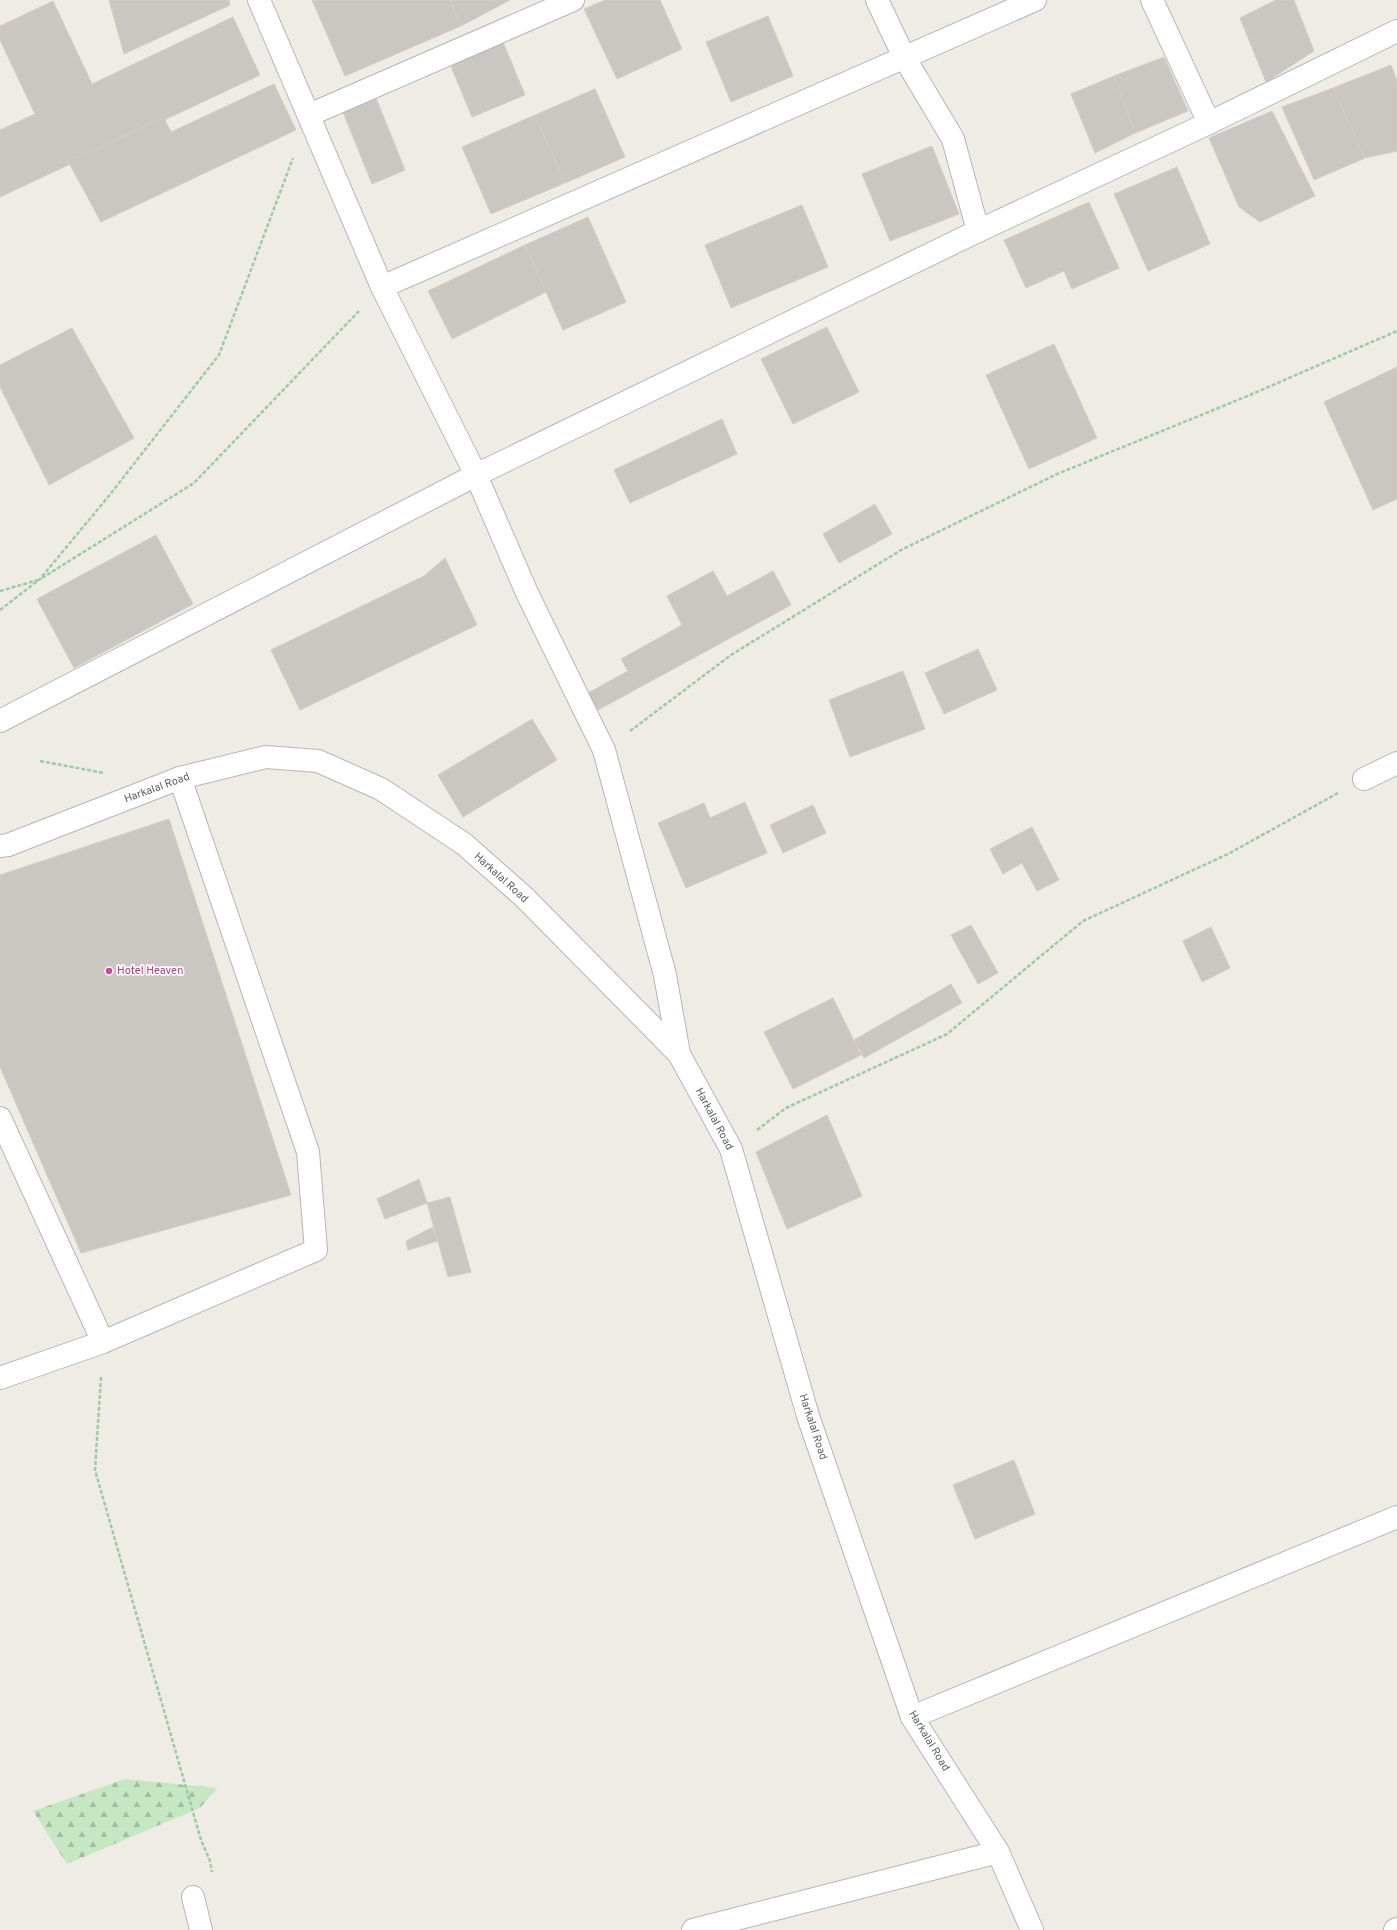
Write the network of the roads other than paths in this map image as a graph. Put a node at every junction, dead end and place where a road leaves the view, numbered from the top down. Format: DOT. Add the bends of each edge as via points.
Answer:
graph roads {
  1 [pos="259,0"];
  2 [pos="573,0"];
  3 [pos="877,0"];
  4 [pos="1035,0"];
  5 [pos="1152,0"];
  6 [pos="1397,31"];
  7 [pos="904,57"];
  8 [pos="308,115"];
  9 [pos="1210,123"];
  10 [pos="978,231"];
  11 [pos="382,287"];
  12 [pos="476,475"];
  13 [pos="0,721"];
  14 [pos="1397,763"];
  15 [pos="180,778"];
  16 [pos="1364,779"];
  17 [pos="0,846"];
  18 [pos="679,1054"];
  19 [pos="0,1118"];
  20 [pos="103,1342"];
  21 [pos="0,1378"];
  22 [pos="1397,1517"];
  23 [pos="912,1717"];
  24 [pos="998,1852"];
  25 [pos="193,1897"];
  26 [pos="201,1930"];
  27 [pos="693,1930"];
  28 [pos="1032,1930"];
  1 -- 8 [label="street"];
  2 -- 8 [label="street"];
  3 -- 7 [label="street"];
  4 -- 7 [label="street"];
  5 -- 9 [label="street"];
  6 -- 9 [label="street"];
  7 -- 10 [label="street" via="953,139"];
  7 -- 11 [label="street"];
  8 -- 11 [label="street"];
  9 -- 10 [label="street"];
  10 -- 12 [label="street"];
  11 -- 12 [label="street"];
  12 -- 13 [label="street"];
  12 -- 18 [label="street" via="527,593 604,750 664,975"];
  14 -- 16 [label="street"];
  15 -- 17 [label="street, Harkalal Road"];
  15 -- 18 [label="street, Harkalal Road" via="266,757 318,761 381,789 464,844 524,897"];
  15 -- 20 [label="street" via="308,1152 316,1250"];
  18 -- 23 [label="street, Harkalal Road" via="731,1149 808,1416"];
  19 -- 20 [label="street"];
  20 -- 21 [label="street"];
  22 -- 23 [label="street"];
  23 -- 24 [label="street, Harkalal Road"];
  24 -- 27 [label="street"];
  24 -- 28 [label="street, Harkalal Road"];
  25 -- 26 [label="street"];
}
